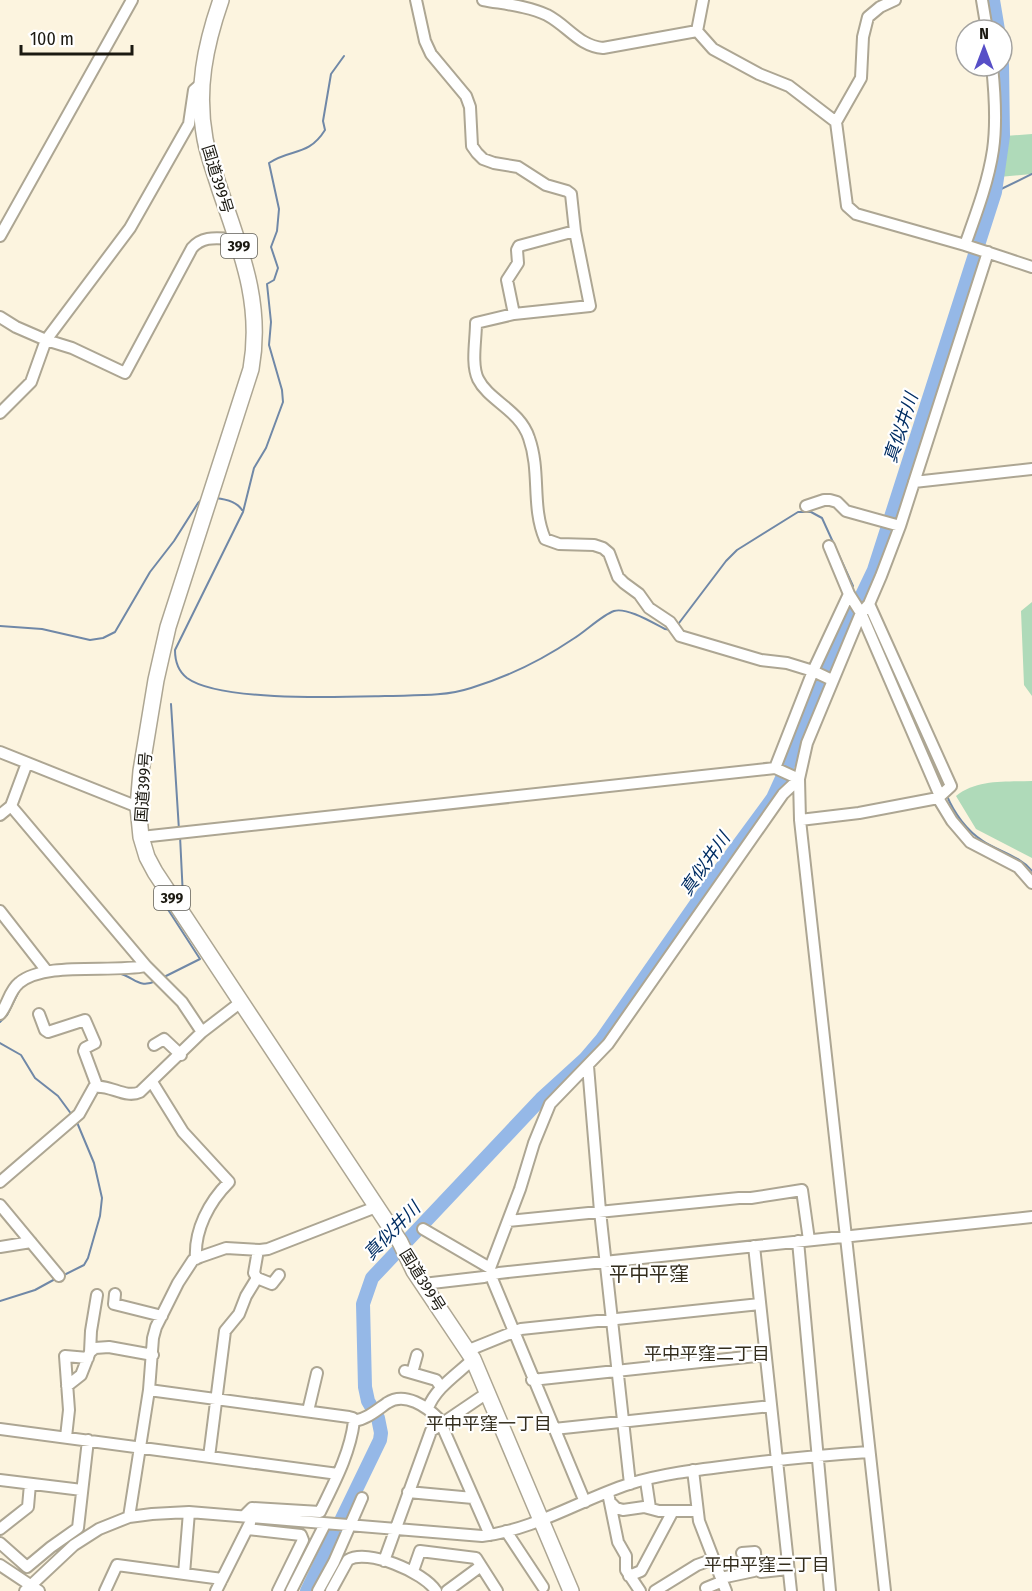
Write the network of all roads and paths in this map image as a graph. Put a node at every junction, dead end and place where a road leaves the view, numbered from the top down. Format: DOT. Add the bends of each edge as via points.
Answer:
graph roads {
  1 [pos="132,0"];
  2 [pos="221,0"];
  3 [pos="416,0"];
  4 [pos="483,0"];
  5 [pos="704,0"];
  6 [pos="895,0"];
  7 [pos="982,0"];
  8 [pos="985,18"];
  9 [pos="697,31"];
  10 [pos="993,78"];
  11 [pos="201,84"];
  12 [pos="836,122"];
  13 [pos="575,231"];
  14 [pos="0,236"];
  15 [pos="237,239"];
  16 [pos="967,246"];
  17 [pos="986,252"];
  18 [pos="1032,267"];
  19 [pos="514,314"];
  20 [pos="0,317"];
  21 [pos="46,340"];
  22 [pos="0,413"];
  23 [pos="1032,469"];
  24 [pos="914,482"];
  25 [pos="806,506"];
  26 [pos="898,526"];
  27 [pos="829,546"];
  28 [pos="850,595"];
  29 [pos="863,609"];
  30 [pos="814,672"];
  31 [pos="831,680"];
  32 [pos="0,752"];
  33 [pos="27,763"];
  34 [pos="777,769"];
  35 [pos="796,778"];
  36 [pos="942,794"];
  37 [pos="11,806"];
  38 [pos="138,807"];
  39 [pos="0,815"];
  40 [pos="800,820"];
  41 [pos="141,837"];
  42 [pos="1032,883"];
  43 [pos="0,911"];
  44 [pos="146,966"];
  45 [pos="46,970"];
  46 [pos="241,1002"];
  47 [pos="0,1014"];
  48 [pos="39,1014"];
  49 [pos="202,1032"];
  50 [pos="154,1045"];
  51 [pos="181,1055"];
  52 [pos="588,1066"];
  53 [pos="152,1082"];
  54 [pos="97,1086"];
  55 [pos="0,1182"];
  56 [pos="0,1205"];
  57 [pos="376,1206"];
  58 [pos="600,1211"];
  59 [pos="1032,1217"];
  60 [pos="508,1221"];
  61 [pos="423,1229"];
  62 [pos="846,1236"];
  63 [pos="804,1241"];
  64 [pos="31,1242"];
  65 [pos="754,1246"];
  66 [pos="0,1247"];
  67 [pos="258,1250"];
  68 [pos="196,1259"];
  69 [pos="607,1262"];
  70 [pos="491,1272"];
  71 [pos="59,1276"];
  72 [pos="419,1277"];
  73 [pos="257,1278"];
  74 [pos="278,1282"];
  75 [pos="115,1294"];
  76 [pos="97,1295"];
  77 [pos="760,1304"];
  78 [pos="162,1316"];
  79 [pos="612,1320"];
  80 [pos="513,1331"];
  81 [pos="471,1354"];
  82 [pos="89,1355"];
  83 [pos="153,1355"];
  84 [pos="417,1355"];
  85 [pos="765,1355"];
  86 [pos="617,1370"];
  87 [pos="317,1373"];
  88 [pos="532,1380"];
  89 [pos="67,1386"];
  90 [pos="441,1387"];
  91 [pos="149,1390"];
  92 [pos="487,1393"];
  93 [pos="217,1399"];
  94 [pos="771,1406"];
  95 [pos="428,1408"];
  96 [pos="308,1411"];
  97 [pos="354,1421"];
  98 [pos="623,1421"];
  99 [pos="441,1424"];
  100 [pos="0,1429"];
  101 [pos="554,1429"];
  102 [pos="66,1437"];
  103 [pos="88,1440"];
  104 [pos="139,1447"];
  105 [pos="869,1452"];
  106 [pos="818,1455"];
  107 [pos="209,1457"];
  108 [pos="776,1460"];
  109 [pos="693,1470"];
  110 [pos="338,1474"];
  111 [pos="0,1480"];
  112 [pos="646,1480"];
  113 [pos="30,1484"];
  114 [pos="630,1484"];
  115 [pos="82,1490"];
  116 [pos="408,1492"];
  117 [pos="609,1497"];
  118 [pos="363,1498"];
  119 [pos="473,1498"];
  120 [pos="585,1502"];
  121 [pos="650,1508"];
  122 [pos="673,1511"];
  123 [pos="698,1511"];
  124 [pos="189,1512"];
  125 [pos="129,1517"];
  126 [pos="248,1517"];
  127 [pos="541,1520"];
  128 [pos="325,1524"];
  129 [pos="349,1526"];
  130 [pos="0,1529"];
  131 [pos="248,1529"];
  132 [pos="394,1529"];
  133 [pos="506,1531"];
  134 [pos="490,1535"];
  135 [pos="0,1543"];
  136 [pos="742,1554"];
  137 [pos="714,1559"];
  138 [pos="384,1561"];
  139 [pos="0,1565"];
  140 [pos="480,1566"];
  141 [pos="755,1569"];
  142 [pos="788,1569"];
  143 [pos="413,1571"];
  144 [pos="184,1574"];
  145 [pos="630,1576"];
  146 [pos="222,1579"];
  147 [pos="723,1583"];
  148 [pos="543,1587"];
  149 [pos="706,1588"];
  150 [pos="31,1589"];
  151 [pos="105,1591"];
  152 [pos="216,1591"];
  153 [pos="278,1591"];
  154 [pos="291,1591"];
  155 [pos="318,1591"];
  156 [pos="331,1591"];
  157 [pos="436,1591"];
  158 [pos="447,1591"];
  159 [pos="496,1591"];
  160 [pos="571,1591"];
  161 [pos="640,1591"];
  162 [pos="655,1591"];
  163 [pos="791,1591"];
  164 [pos="830,1591"];
  165 [pos="885,1591"];
  1 -- 14 [label="street"];
  2 -- 11 [label="highway, 国道399号 / 399" via="210,32"];
  3 -- 13 [label="street" via="431,54 466,96 472,146 483,159 518,167 546,185 567,191 573,199"];
  4 -- 9 [label="street" via="547,15 593,47"];
  5 -- 9 [label="street"];
  6 -- 12 [label="street" via="868,17 861,78"];
  7 -- 8 [label="street"];
  9 -- 12 [label="street" via="713,49 789,86"];
  10 -- 16 [label="street" via="993,148"];
  11 -- 15 [label="highway, 国道399号 / 399" via="205,139"];
  11 -- 21 [label="street" via="194,90 189,124 130,228"];
  12 -- 16 [label="street" via="847,206 856,214"];
  13 -- 19 [label="street" via="519,246 518,263 507,280"];
  13 -- 19 [label="street" via="590,306"];
  15 -- 21 [label="street" via="204,239 192,248 125,373"];
  15 -- 38 [label="highway, 国道399号 / 399" via="253,294 255,345 251,369 168,627 156,680"];
  16 -- 17 [label="street"];
  17 -- 18 [label="street"];
  17 -- 24 [label="street"];
  19 -- 30 [label="street" via="476,323 475,369 478,380 518,419 529,436 537,467 536,506 545,539 603,548 624,584 681,636"];
  20 -- 21 [label="street"];
  21 -- 22 [label="street" via="31,382"];
  23 -- 24 [label="street"];
  24 -- 26 [label="street"];
  25 -- 26 [label="street" via="830,500 846,511"];
  26 -- 29 [label="street"];
  27 -- 28 [label="street"];
  28 -- 29 [label="street"];
  28 -- 30 [label="street"];
  29 -- 31 [label="street"];
  29 -- 36 [label="street" via="951,786"];
  30 -- 31 [label="street"];
  30 -- 34 [label="street"];
  31 -- 35 [label="street"];
  32 -- 33 [label="street"];
  33 -- 37 [label="street"];
  33 -- 38 [label="street"];
  34 -- 35 [label="street"];
  34 -- 41 [label="street"];
  35 -- 40 [label="street"];
  35 -- 52 [label="street" via="608,1044"];
  36 -- 40 [label="street" via="859,813"];
  36 -- 42 [label="street" via="952,821 970,842 1018,867"];
  37 -- 39 [label="street"];
  37 -- 44 [label="street"];
  38 -- 41 [label="highway, 国道399号 / 399"];
  40 -- 62 [label="street"];
  41 -- 46 [label="highway, 国道399号 / 399" via="155,872"];
  43 -- 45 [label="street"];
  44 -- 45 [label="street"];
  44 -- 49 [label="street" via="186,1008"];
  45 -- 47 [label="street" via="19,982"];
  46 -- 49 [label="street"];
  46 -- 57 [label="highway, 国道399号 / 399"];
  48 -- 54 [label="street" via="48,1032 86,1021 95,1043 84,1051"];
  49 -- 51 [label="street"];
  50 -- 51 [label="street" via="164,1039"];
  51 -- 53 [label="street"];
  52 -- 58 [label="street"];
  52 -- 60 [label="street" via="550,1104 543,1117"];
  53 -- 54 [label="street" via="135,1095"];
  53 -- 68 [label="street" via="179,1127 229,1182 210,1203"];
  54 -- 55 [label="street" via="76,1117"];
  56 -- 64 [label="street"];
  57 -- 67 [label="street"];
  57 -- 72 [label="highway, 国道399号 / 399"];
  58 -- 60 [label="street"];
  58 -- 63 [label="street" via="802,1190"];
  58 -- 69 [label="street"];
  59 -- 62 [label="street"];
  60 -- 70 [label="street"];
  61 -- 70 [label="street"];
  62 -- 63 [label="street"];
  62 -- 105 [label="street"];
  63 -- 65 [label="street"];
  63 -- 106 [label="street"];
  64 -- 66 [label="street"];
  64 -- 71 [label="street"];
  65 -- 69 [label="street"];
  65 -- 77 [label="street"];
  67 -- 68 [label="street" via="226,1248"];
  67 -- 73 [label="street" via="254,1273"];
  68 -- 78 [label="street" via="181,1277"];
  69 -- 70 [label="street"];
  69 -- 79 [label="street"];
  70 -- 72 [label="street"];
  70 -- 80 [label="street"];
  72 -- 81 [label="highway, 国道399号 / 399"];
  73 -- 74 [label="street"];
  73 -- 93 [label="street" via="225,1331"];
  75 -- 78 [label="street" via="114,1304"];
  76 -- 82 [label="street"];
  77 -- 79 [label="street"];
  77 -- 85 [label="street"];
  78 -- 83 [label="street" via="153,1338"];
  79 -- 80 [label="street"];
  79 -- 86 [label="street"];
  80 -- 81 [label="street"];
  80 -- 88 [label="street"];
  81 -- 90 [label="street"];
  81 -- 92 [label="highway, 国道399号 / 399"];
  82 -- 83 [label="street" via="95,1348 109,1347"];
  82 -- 89 [label="street" via="81,1375"];
  82 -- 89 [label="street" via="65,1356"];
  83 -- 91 [label="street"];
  84 -- 90 [label="street" via="409,1372 436,1380"];
  85 -- 86 [label="street"];
  85 -- 94 [label="street"];
  86 -- 88 [label="street"];
  86 -- 98 [label="street"];
  87 -- 96 [label="street"];
  88 -- 101 [label="street"];
  89 -- 102 [label="street"];
  90 -- 95 [label="street"];
  91 -- 93 [label="street"];
  91 -- 104 [label="street"];
  92 -- 99 [label="street"];
  92 -- 127 [label="highway, 国道399号 / 399"];
  93 -- 96 [label="street"];
  93 -- 107 [label="street"];
  94 -- 98 [label="street"];
  94 -- 108 [label="street"];
  95 -- 97 [label="street" via="400,1399"];
  95 -- 99 [label="street"];
  96 -- 97 [label="street"];
  97 -- 110 [label="street"];
  98 -- 101 [label="street"];
  98 -- 114 [label="street"];
  99 -- 116 [label="street" via="431,1431"];
  99 -- 119 [label="street"];
  100 -- 102 [label="street"];
  101 -- 120 [label="street"];
  102 -- 103 [label="street"];
  103 -- 104 [label="street"];
  103 -- 115 [label="street"];
  104 -- 107 [label="street"];
  104 -- 125 [label="street"];
  105 -- 106 [label="street"];
  105 -- 165 [label="street"];
  106 -- 108 [label="street"];
  106 -- 164 [label="street"];
  107 -- 110 [label="street"];
  108 -- 109 [label="street"];
  108 -- 142 [label="street"];
  109 -- 112 [label="street"];
  109 -- 123 [label="street"];
  110 -- 126 [label="street" via="320,1512 252,1508"];
  111 -- 113 [label="street"];
  112 -- 114 [label="street"];
  112 -- 121 [label="street"];
  113 -- 115 [label="street"];
  113 -- 130 [label="street" via="28,1508"];
  114 -- 117 [label="street"];
  115 -- 135 [label="street" via="78,1528 27,1567"];
  116 -- 119 [label="street"];
  116 -- 132 [label="street"];
  117 -- 120 [label="street"];
  117 -- 121 [label="street" via="616,1508 623,1510"];
  117 -- 145 [label="street"];
  118 -- 129 [label="street"];
  119 -- 134 [label="street"];
  120 -- 127 [label="street"];
  121 -- 122 [label="street"];
  122 -- 123 [label="street"];
  122 -- 145 [label="street" via="640,1571"];
  123 -- 137 [label="street"];
  124 -- 125 [label="street"];
  124 -- 126 [label="street"];
  124 -- 144 [label="street"];
  125 -- 150 [label="street" via="74,1545"];
  126 -- 128 [label="street"];
  126 -- 131 [label="street"];
  127 -- 133 [label="street"];
  127 -- 160 [label="highway, 国道399号 / 399"];
  128 -- 129 [label="street"];
  128 -- 154 [label="street"];
  129 -- 132 [label="street"];
  129 -- 155 [label="street"];
  131 -- 146 [label="street"];
  131 -- 153 [label="street" via="301,1535 303,1540"];
  132 -- 134 [label="street"];
  132 -- 138 [label="street"];
  133 -- 134 [label="street"];
  133 -- 148 [label="street"];
  136 -- 141 [label="street" via="755,1552"];
  137 -- 147 [label="street"];
  137 -- 162 [label="street"];
  138 -- 143 [label="street"];
  138 -- 156 [label="street" via="351,1558"];
  139 -- 150 [label="street"];
  140 -- 143 [label="street" via="476,1558 420,1551"];
  140 -- 158 [label="street"];
  140 -- 159 [label="street"];
  141 -- 142 [label="street"];
  141 -- 147 [label="street"];
  142 -- 163 [label="street"];
  143 -- 157 [label="street"];
  144 -- 146 [label="street"];
  144 -- 151 [label="street" via="117,1565"];
  145 -- 161 [label="street"];
  146 -- 152 [label="street"];
  147 -- 149 [label="street"];
}
